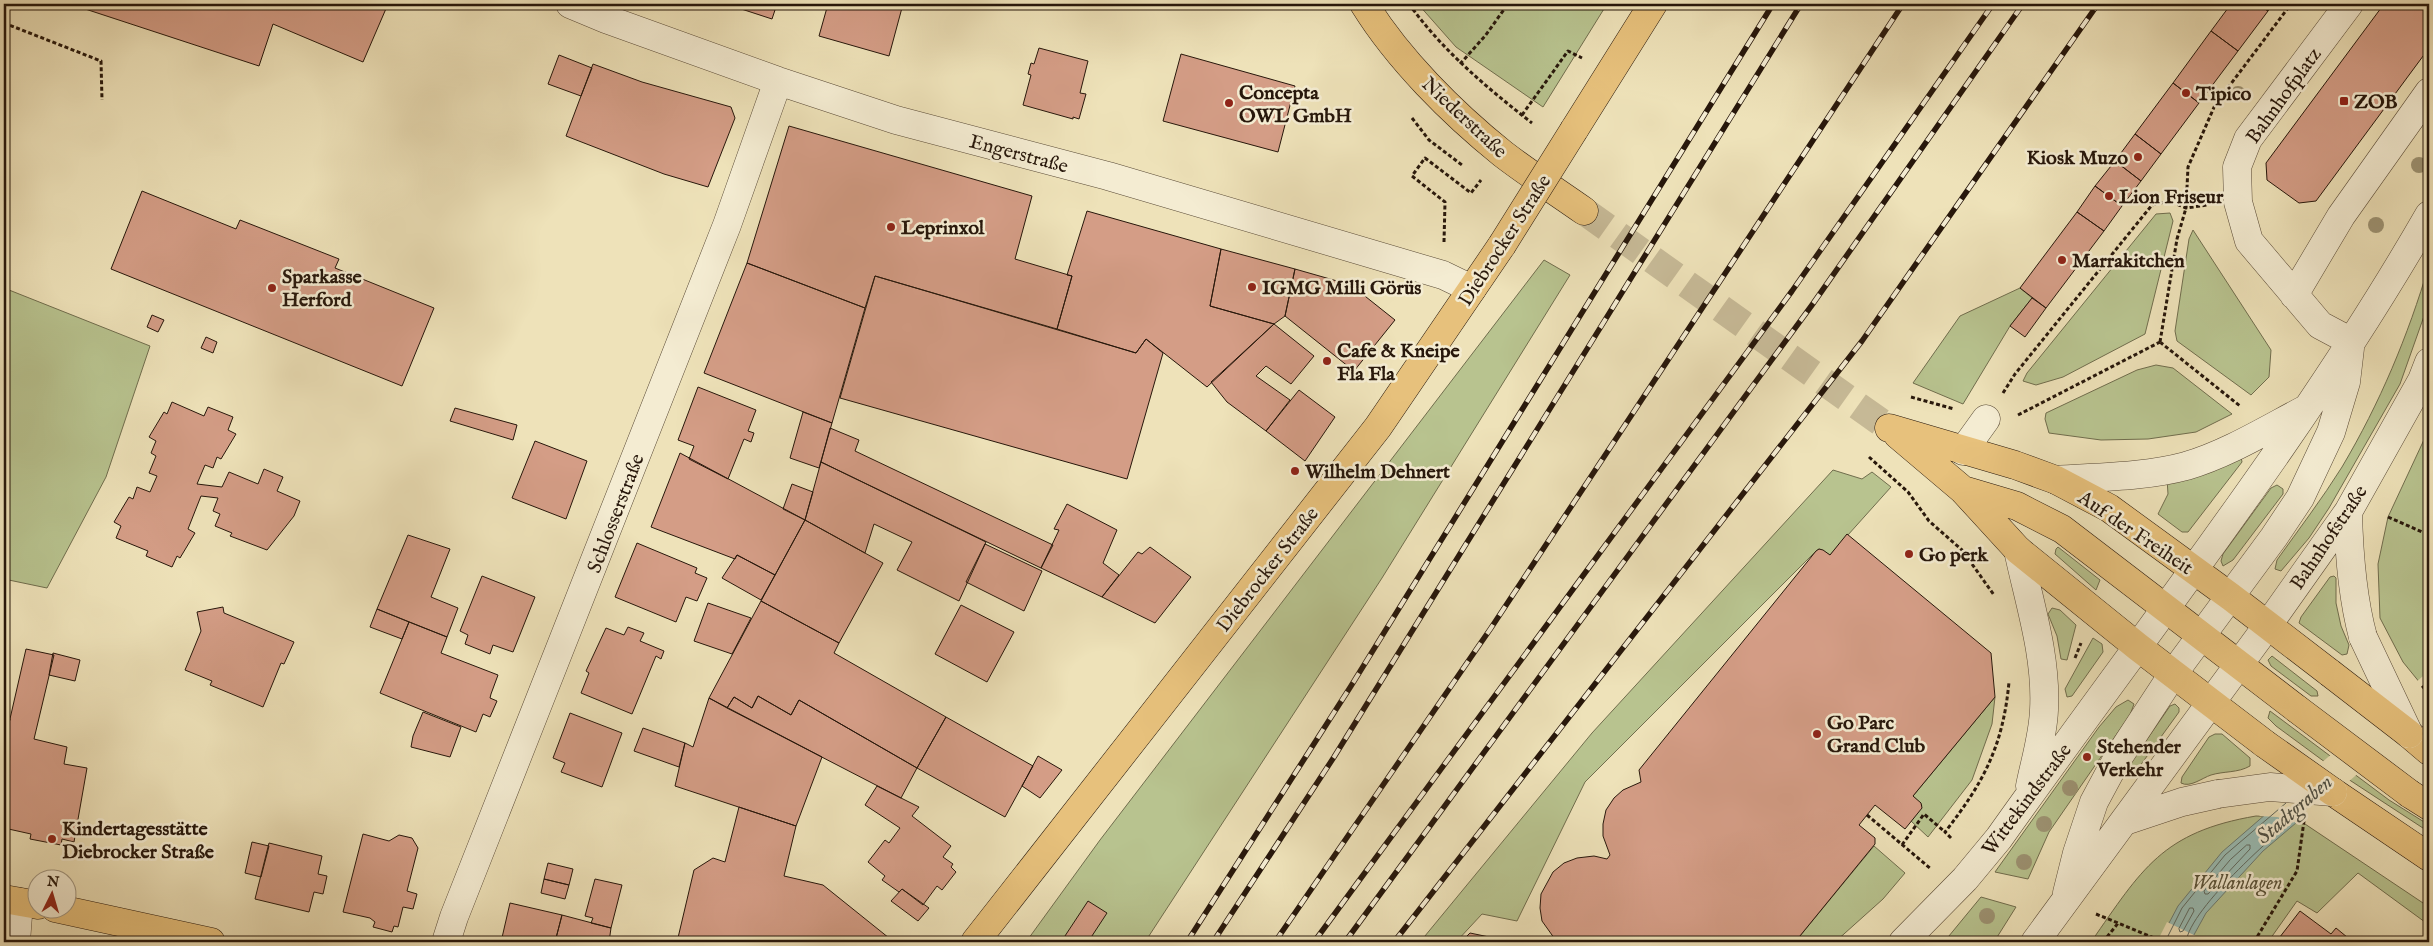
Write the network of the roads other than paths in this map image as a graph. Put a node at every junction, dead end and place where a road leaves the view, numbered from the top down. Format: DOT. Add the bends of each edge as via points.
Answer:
graph roads {
  1 [pos="570,4"];
  2 [pos="1364,4"];
  3 [pos="1653,4"];
  4 [pos="2349,4"];
  5 [pos="778,81"];
  6 [pos="2429,92"];
  7 [pos="1584,211"];
  8 [pos="2429,215"];
  9 [pos="1472,289"];
  10 [pos="2294,295"];
  11 [pos="2350,341"];
  12 [pos="2429,362"];
  13 [pos="2305,410"];
  14 [pos="1986,419"];
  15 [pos="1963,451"];
  16 [pos="2056,480"];
  17 [pos="1963,490"];
  18 [pos="2348,512"];
  19 [pos="2018,550"];
  20 [pos="2194,571"];
  21 [pos="2231,597"];
  22 [pos="2165,610"];
  23 [pos="2268,626"];
  24 [pos="2201,637"];
  25 [pos="2138,647"];
  26 [pos="2238,665"];
  27 [pos="2173,674"];
  28 [pos="2211,702"];
  29 [pos="2419,743"];
  30 [pos="2333,792"];
  31 [pos="2027,797"];
  32 [pos="2419,800"];
  33 [pos="2125,821"];
  34 [pos="2429,857"];
  35 [pos="20,902"];
  36 [pos="2064,905"];
  37 [pos="78,913"];
  38 [pos="16,942"];
  39 [pos="211,942"];
  40 [pos="446,942"];
  41 [pos="975,942"];
  42 [pos="1903,942"];
  43 [pos="2035,942"];
  1 -- 5 [label="street, Engerstraße" via="606,20"];
  2 -- 7 [label="main road, Niederstraße" via="1428,85 1469,125 1504,155"];
  3 -- 9 [label="main road, Diebrocker Straße, bridge"];
  4 -- 10 [label="street, Bahnhofplatz" via="2248,139 2237,168 2238,202 2249,241"];
  5 -- 9 [label="street, Engerstraße" via="896,120 1108,176 1443,275"];
  5 -- 40 [label="street, Schlosserstraße" via="727,225"];
  6 -- 10 [label="street" via="2341,216"];
  8 -- 11 [label="street"];
  9 -- 41 [label="main road, Diebrocker Straße" via="1378,427"];
  10 -- 11 [label="street, Bahnhofplatz" via="2320,325"];
  11 -- 13 [label="street"];
  11 -- 21 [label="street" via="2346,382 2331,432 2300,498"];
  12 -- 18 [label="street, Bahnhofstraße"];
  13 -- 16 [label="street" via="2185,466 2118,476"];
  13 -- 20 [label="street"];
  14 -- 15 [label="street"];
  15 -- 16 [label="main road, Auf der Freiheit"];
  15 -- 17 [label="main road, Auf der Freiheit" via="1889,428"];
  16 -- 20 [label="main road, Auf der Freiheit" via="2109,508"];
  17 -- 19 [label="main road, Auf der Freiheit"];
  17 -- 22 [label="main road, Auf der Freiheit" via="2017,506 2062,530"];
  18 -- 23 [label="street, Bahnhofstraße"];
  18 -- 29 [label="street, bridge" via="2355,608 2363,637"];
  19 -- 25 [label="main road, Auf der Freiheit"];
  19 -- 31 [label="street" via="2040,646 2044,710"];
  20 -- 21 [label="main road, Auf der Freiheit"];
  20 -- 22 [label="street"];
  21 -- 23 [label="main road, Auf der Freiheit"];
  21 -- 24 [label="street"];
  22 -- 24 [label="main road, Auf der Freiheit"];
  22 -- 25 [label="street"];
  23 -- 26 [label="street, Bahnhofstraße"];
  23 -- 29 [label="main road, Auf der Freiheit, bridge"];
  24 -- 26 [label="main road, Auf der Freiheit"];
  24 -- 27 [label="street"];
  25 -- 27 [label="main road, Auf der Freiheit"];
  25 -- 31 [label="street, Wittekindstraße"];
  26 -- 28 [label="street, Bahnhofstraße"];
  26 -- 32 [label="main road, Auf der Freiheit, bridge"];
  27 -- 28 [label="main road, Auf der Freiheit"];
  27 -- 36 [label="street" via="2116,761 2094,802"];
  28 -- 30 [label="main road, Auf der Freiheit, bridge"];
  28 -- 33 [label="street"];
  30 -- 33 [label="street, bridge" via="2270,788 2218,794"];
  30 -- 34 [label="main road, Auf der Freiheit"];
  31 -- 42 [label="street, Wittekindstraße" via="1965,879"];
  33 -- 36 [label="street"];
  35 -- 38 [label="street"];
  36 -- 43 [label="street"];
  37 -- 39 [label="main road"];
}
